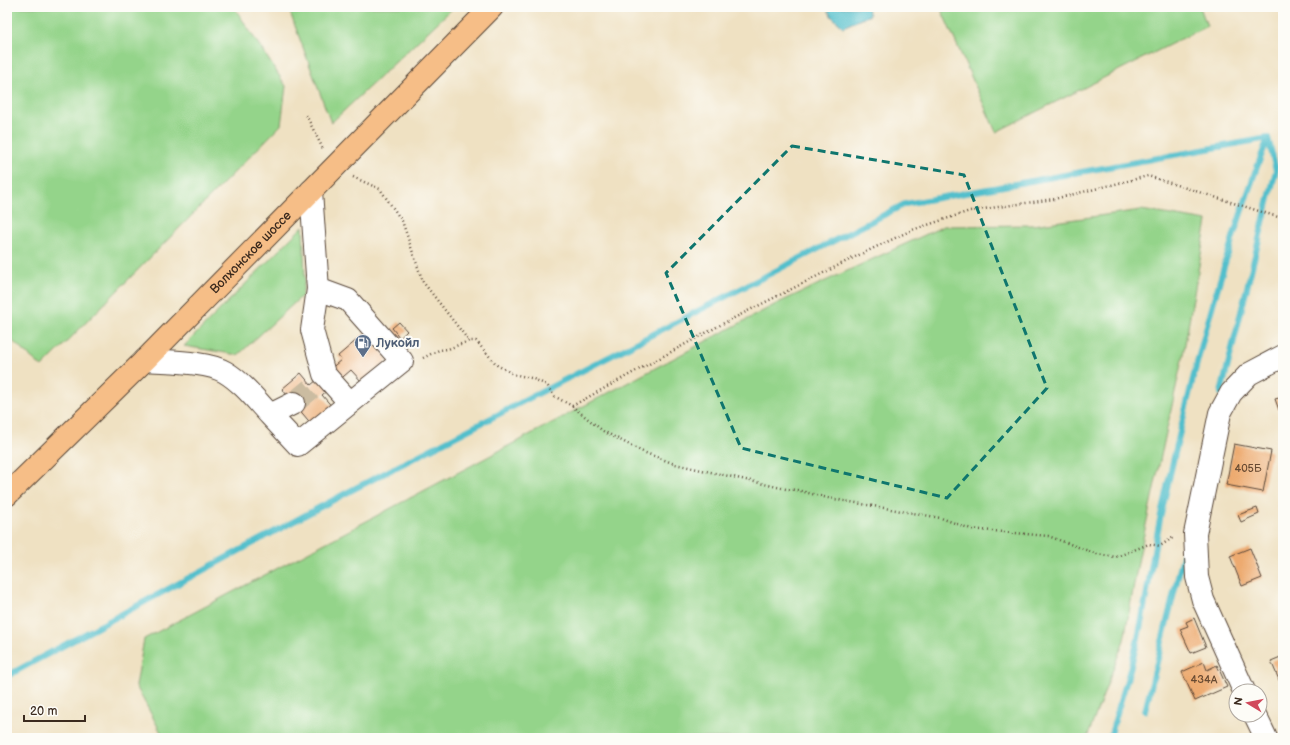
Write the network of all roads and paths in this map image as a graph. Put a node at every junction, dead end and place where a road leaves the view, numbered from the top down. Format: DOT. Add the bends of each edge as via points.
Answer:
graph roads {
  1 [pos="492,7"];
  2 [pos="306,115"];
  3 [pos="333,168"];
  4 [pos="311,192"];
  5 [pos="1283,221"];
  6 [pos="318,289"];
  7 [pos="469,341"];
  8 [pos="1283,356"];
  9 [pos="145,360"];
  10 [pos="418,360"];
  11 [pos="294,404"];
  12 [pos="350,404"];
  13 [pos="572,406"];
  14 [pos="270,414"];
  15 [pos="7,495"];
  16 [pos="1177,536"];
  17 [pos="1240,683"];
  18 [pos="1259,723"];
  19 [pos="1266,738"];
  1 -- 3 [label="main road, Волхонское шоссе"];
  2 -- 3 [label="path"];
  3 -- 4 [label="main road, Волхонское шоссе"];
  3 -- 7 [label="path" via="380,189 402,221 423,282"];
  4 -- 6 [label="street"];
  4 -- 9 [label="main road, Волхонское шоссе"];
  5 -- 13 [label="path" via="1260,211 1148,176 1054,199 970,212 912,230 859,255 724,323"];
  6 -- 12 [label="street" via="312,330 325,375"];
  6 -- 12 [label="street" via="348,300 402,362"];
  7 -- 10 [label="path" via="448,350 433,352"];
  7 -- 13 [label="path" via="476,341 498,365 513,374 547,385 554,396"];
  8 -- 17 [label="street" via="1249,374 1231,393 1220,413 1195,534 1198,577 1203,600"];
  9 -- 14 [label="street" via="196,364 224,372"];
  9 -- 15 [label="main road, Волхонское шоссе"];
  11 -- 14 [label="street"];
  12 -- 14 [label="street" via="298,445"];
  13 -- 16 [label="path" via="603,431 675,464 828,498 941,518 971,529 1048,536 1097,554 1116,557 1149,544 1160,546"];
  18 -- 19 [label="street"];
}
